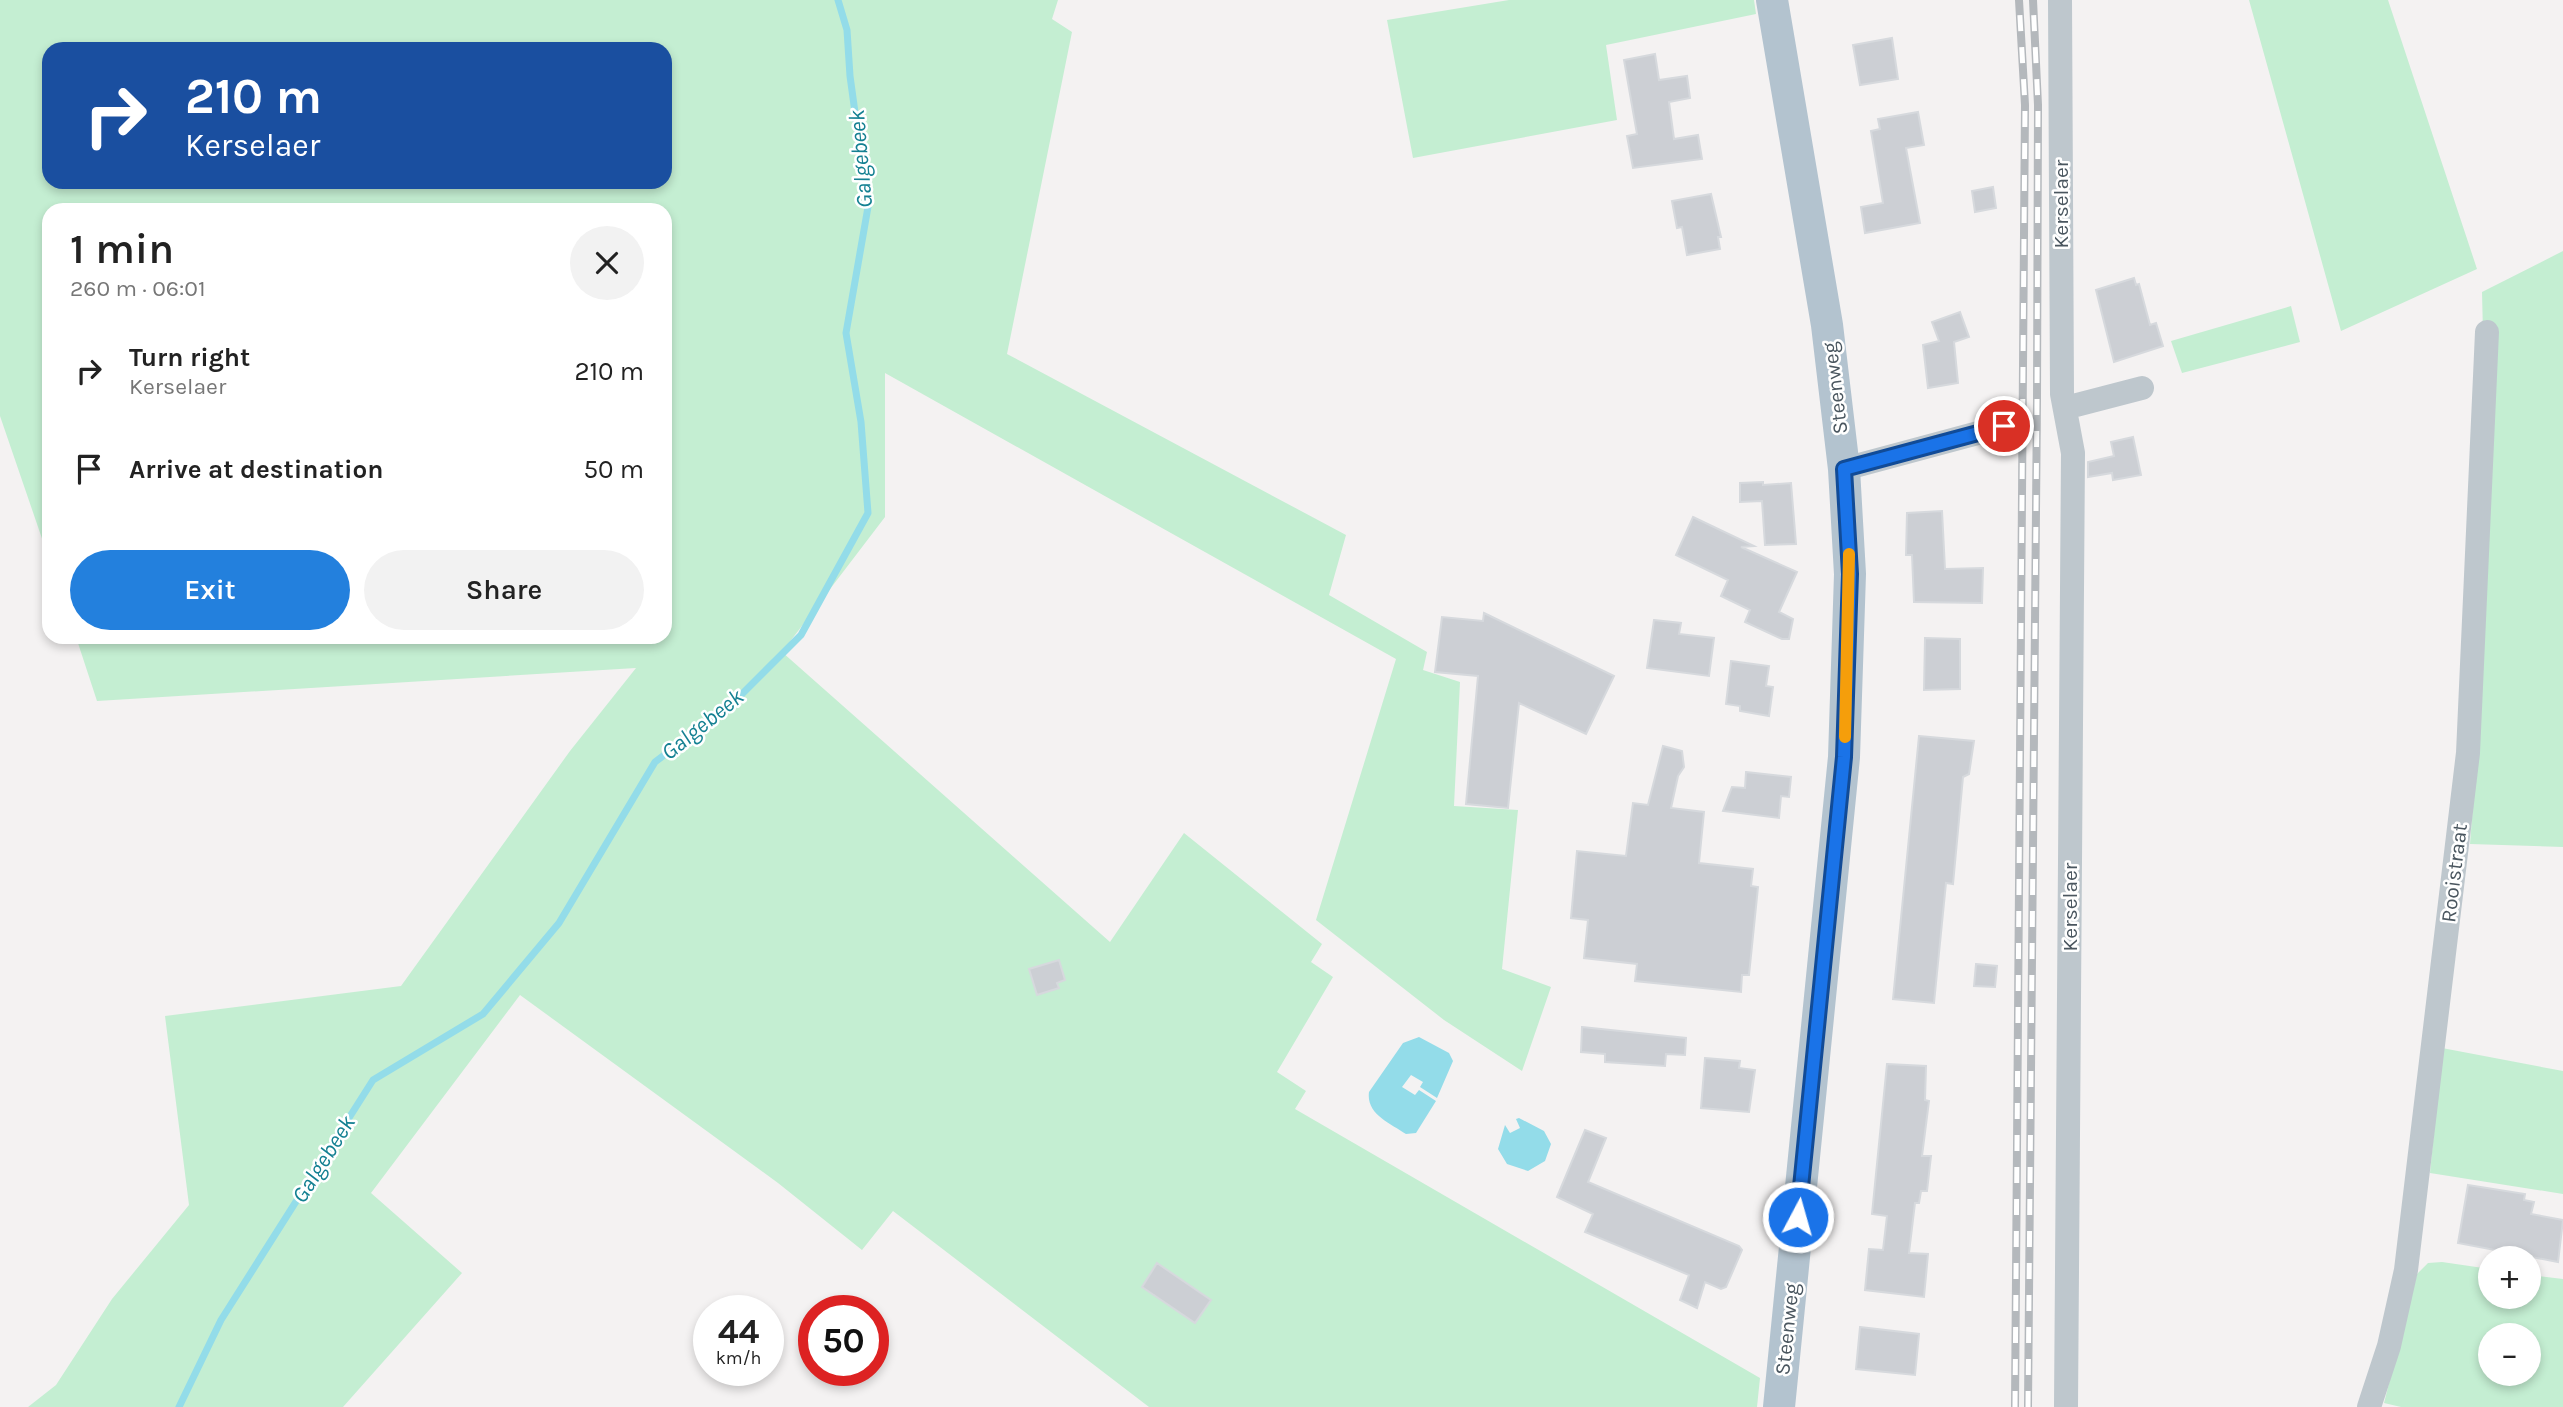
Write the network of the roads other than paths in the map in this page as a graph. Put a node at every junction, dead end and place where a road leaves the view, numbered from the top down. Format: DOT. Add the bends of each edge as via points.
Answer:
graph roads {
  1 [pos="1772,0"];
  2 [pos="2060,0"];
  3 [pos="2487,332"];
  4 [pos="2142,388"];
  5 [pos="2065,408"];
  6 [pos="2004,426"];
  7 [pos="1844,469"];
  8 [pos="1779,1407"];
  9 [pos="2066,1407"];
  10 [pos="2369,1407"];
  1 -- 7 [label="main road, Steenweg" via="1827,325"];
  2 -- 5 [label="street, Kerselaer"];
  3 -- 10 [label="street, Rooistraat" via="2468,753 2406,1270"];
  4 -- 5 [label="street"];
  5 -- 9 [label="street, Kerselaer" via="2073,453"];
  6 -- 7 [label="street"];
  7 -- 8 [label="main road, Steenweg" via="1850,574 1844,757"];
}
